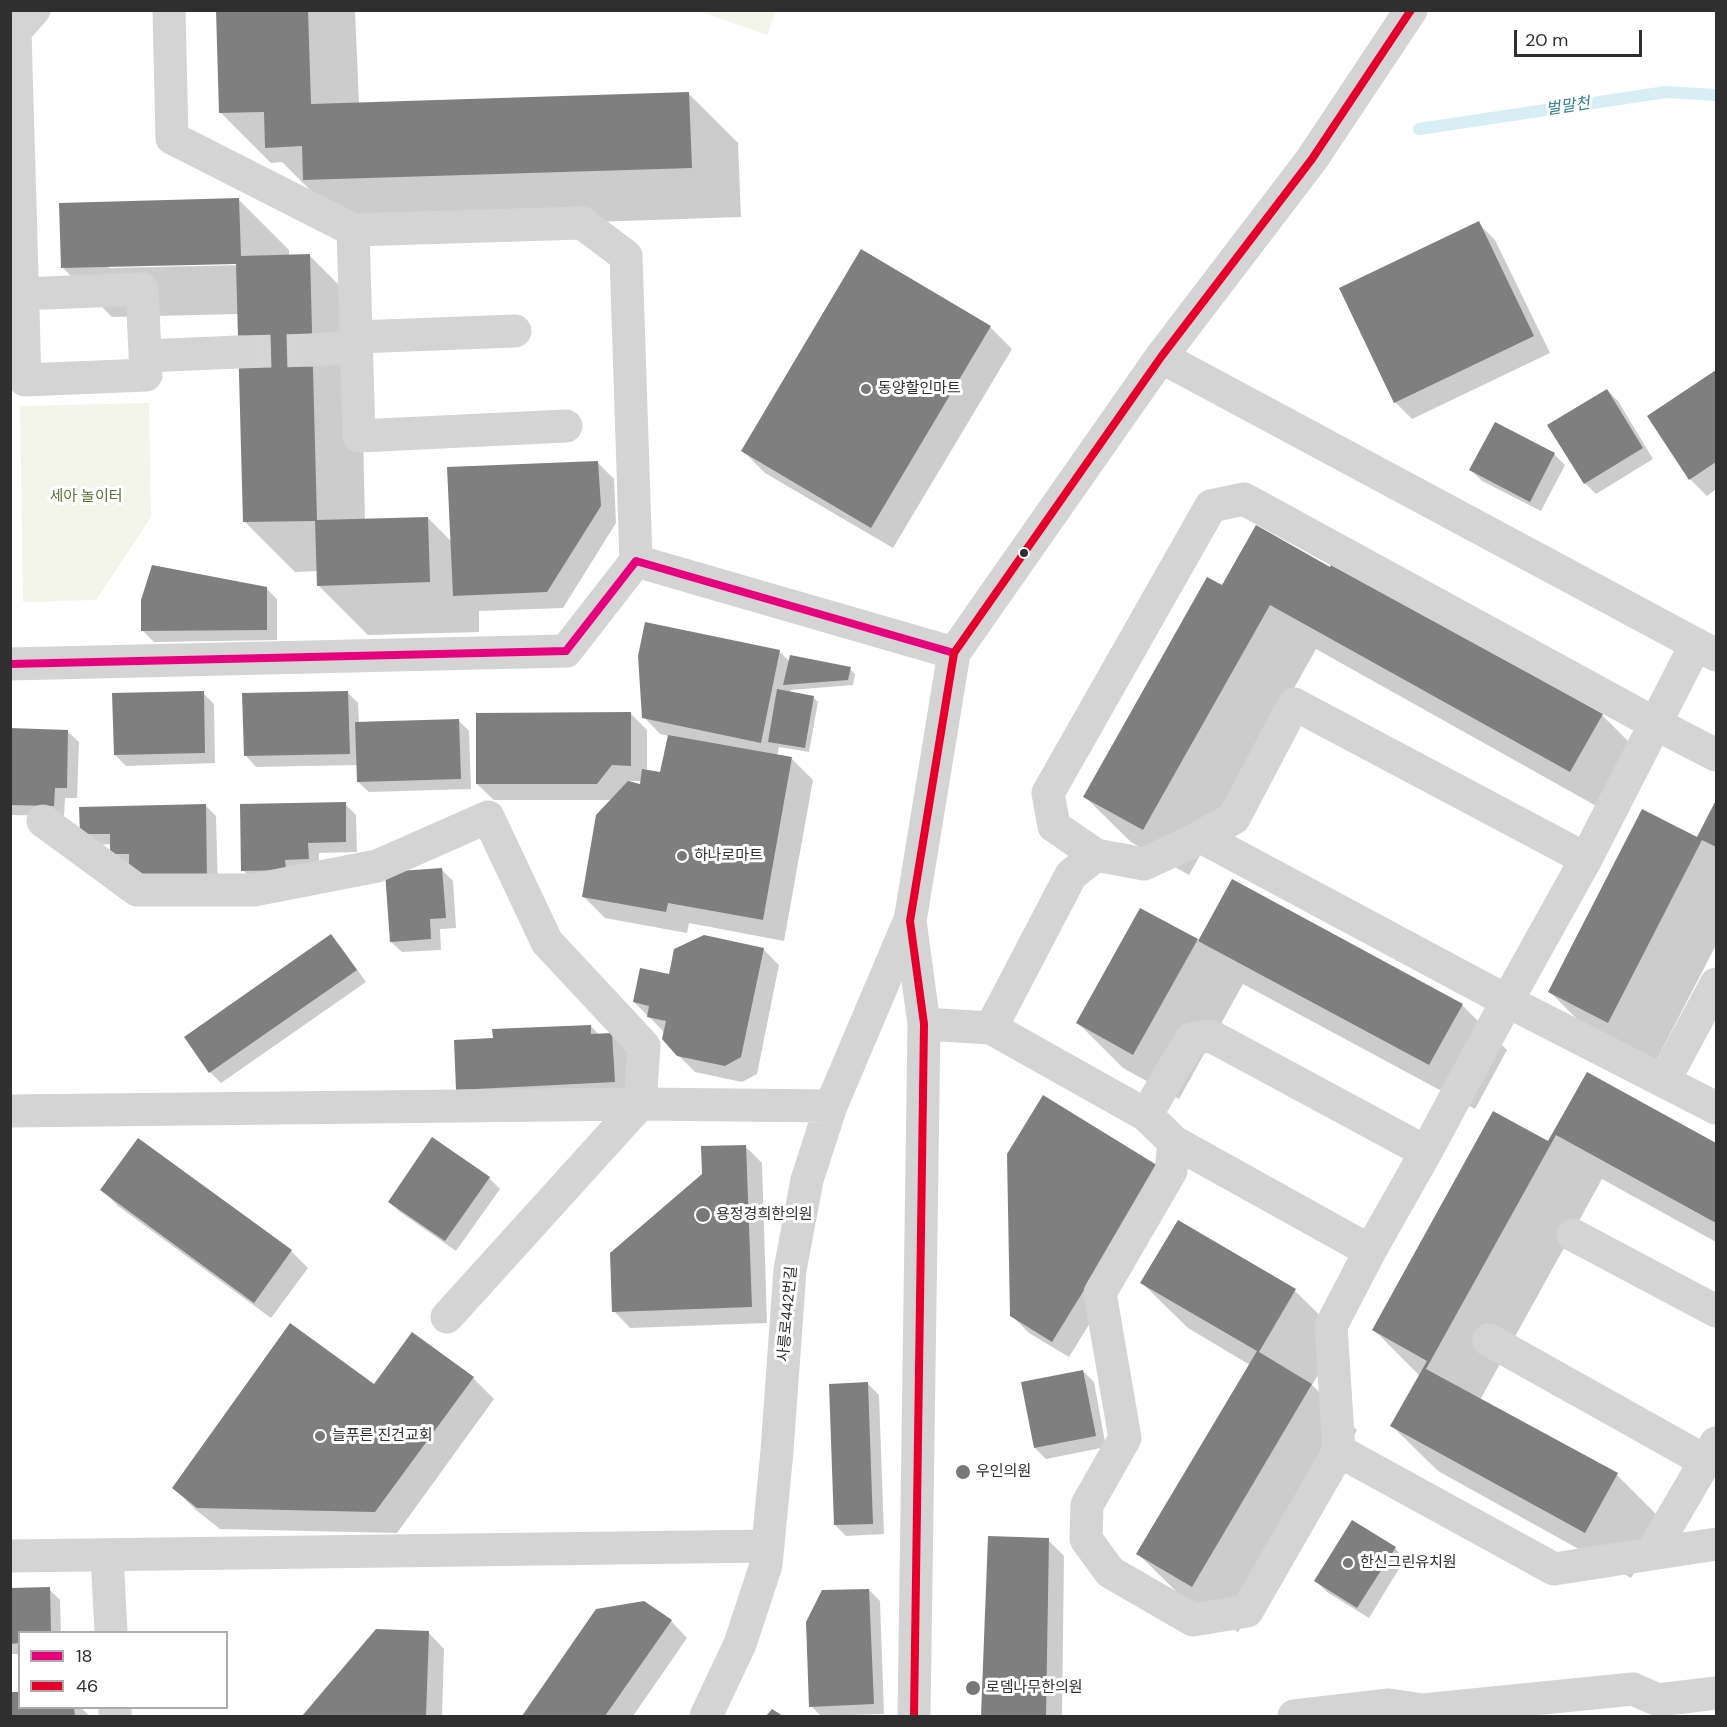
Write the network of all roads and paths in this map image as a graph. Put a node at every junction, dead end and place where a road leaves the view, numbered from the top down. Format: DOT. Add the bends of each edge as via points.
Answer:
graph roads {
  1 [pos="34,10"];
  2 [pos="169,10"];
  3 [pos="1411,10"];
  4 [pos="353,230"];
  5 [pos="22,294"];
  6 [pos="515,331"];
  7 [pos="356,342"];
  8 [pos="313,350"];
  9 [pos="238,352"];
  10 [pos="145,356"];
  11 [pos="1161,357"];
  12 [pos="566,426"];
  13 [pos="636,561"];
  14 [pos="1706,649"];
  15 [pos="954,653"];
  16 [pos="10,664"];
  17 [pos="1654,723"];
  18 [pos="1716,755"];
  19 [pos="43,821"];
  20 [pos="1201,837"];
  21 [pos="1096,855"];
  22 [pos="1586,860"];
  23 [pos="909,921"];
  24 [pos="1716,984"];
  25 [pos="1507,1001"];
  26 [pos="924,1024"];
  27 [pos="991,1028"];
  28 [pos="1664,1082"];
  29 [pos="640,1104"];
  30 [pos="831,1106"];
  31 [pos="1716,1108"];
  32 [pos="10,1112"];
  33 [pos="1146,1115"];
  34 [pos="1174,1142"];
  35 [pos="1426,1152"];
  36 [pos="1573,1234"];
  37 [pos="1370,1251"];
  38 [pos="1716,1311"];
  39 [pos="447,1317"];
  40 [pos="1489,1340"];
  41 [pos="1339,1451"];
  42 [pos="1712,1452"];
  43 [pos="1716,1544"];
  44 [pos="768,1546"];
  45 [pos="1651,1554"];
  46 [pos="107,1555"];
  47 [pos="10,1556"];
  48 [pos="111,1631"];
  49 [pos="1716,1693"];
  50 [pos="705,1716"];
  51 [pos="914,1716"];
  52 [pos="1294,1716"];
  1 -- 5 [label="street" via="15,31"];
  2 -- 4 [label="street" via="172,138"];
  3 -- 11 [label="street" via="1312,159"];
  4 -- 7 [label="street"];
  4 -- 13 [label="street" via="582,223 626,256"];
  5 -- 10 [label="street" via="142,289"];
  5 -- 10 [label="street" via="25,380 146,375"];
  6 -- 7 [label="street"];
  7 -- 8 [label="street"];
  7 -- 12 [label="street" via="359,436"];
  9 -- 10 [label="street"];
  11 -- 14 [label="street"];
  11 -- 15 [label="street"];
  13 -- 15 [label="street"];
  13 -- 16 [label="street" via="566,651"];
  14 -- 17 [label="street"];
  15 -- 23 [label="street"];
  17 -- 18 [label="street"];
  17 -- 21 [label="street" via="1244,499 1211,506 1048,793 1054,826"];
  17 -- 22 [label="street"];
  19 -- 29 [label="street" via="137,890 254,890 377,866 488,817 547,942 644,1046"];
  20 -- 21 [label="street" via="1144,864"];
  20 -- 22 [label="street" via="1234,818 1294,704"];
  20 -- 25 [label="street"];
  21 -- 27 [label="street" via="1071,874"];
  22 -- 25 [label="street"];
  23 -- 26 [label="street"];
  23 -- 30 [label="street, 사릉로442번길"];
  24 -- 28 [label="street"];
  25 -- 28 [label="street"];
  25 -- 35 [label="street"];
  26 -- 27 [label="street"];
  26 -- 51 [label="street"];
  27 -- 33 [label="street"];
  28 -- 31 [label="street"];
  29 -- 30 [label="street"];
  29 -- 32 [label="street"];
  29 -- 39 [label="street"];
  30 -- 44 [label="street, 사릉로442번길" via="807,1180 790,1270"];
  33 -- 34 [label="street"];
  33 -- 35 [label="street" via="1191,1039 1211,1036"];
  34 -- 37 [label="street"];
  34 -- 41 [label="street" via="1171,1171 1100,1293 1125,1438 1087,1505 1086,1539 1110,1572 1193,1620 1247,1611"];
  35 -- 37 [label="street"];
  36 -- 38 [label="street"];
  37 -- 41 [label="street" via="1330,1326"];
  40 -- 42 [label="street"];
  41 -- 45 [label="street" via="1554,1569"];
  42 -- 45 [label="street"];
  43 -- 45 [label="street"];
  44 -- 46 [label="street"];
  44 -- 50 [label="street, 사릉로442번길" via="766,1565 740,1644"];
  46 -- 47 [label="street"];
  46 -- 48 [label="street"];
  49 -- 52 [label="street" via="1658,1700 1633,1689 1423,1710 1389,1705"];
}
